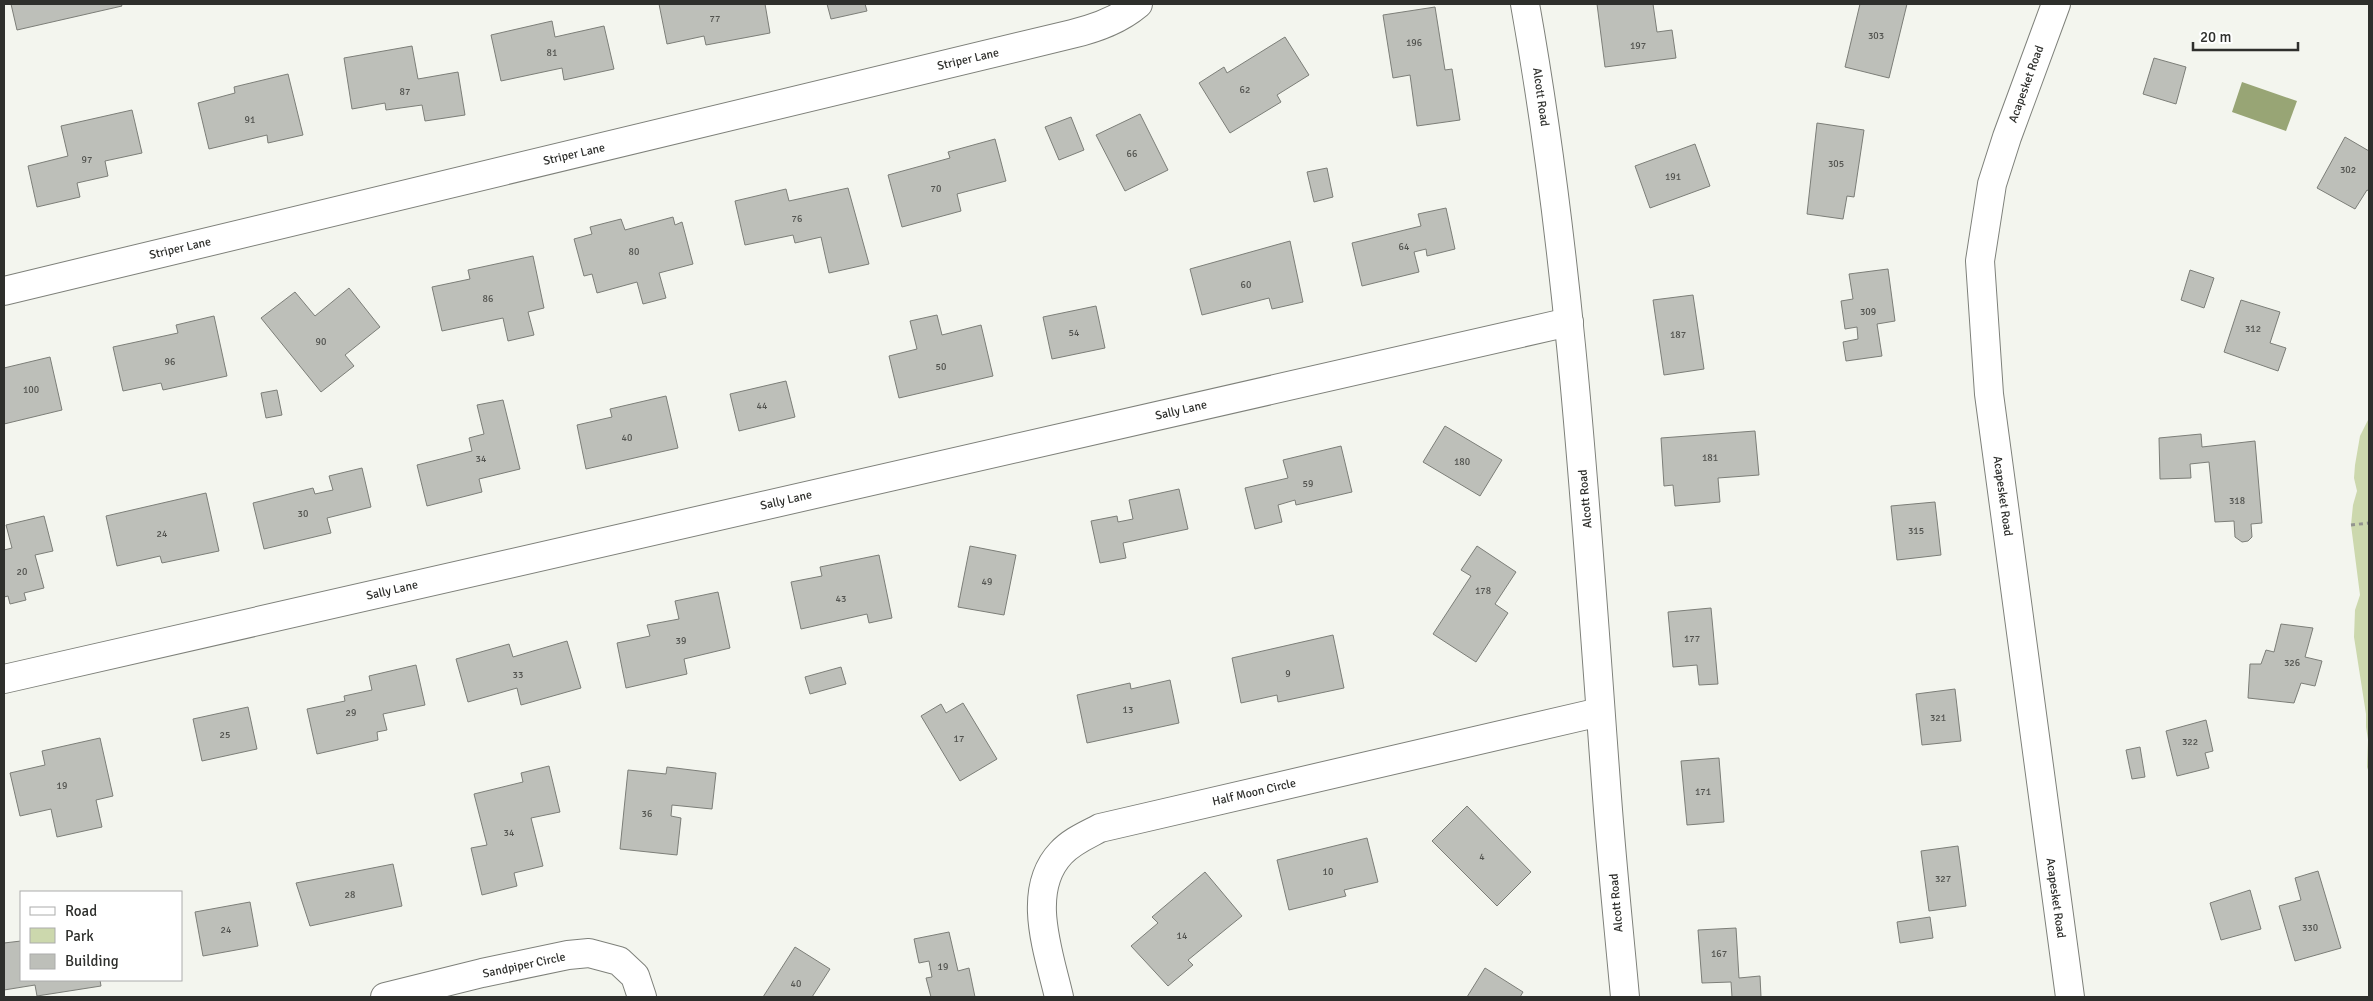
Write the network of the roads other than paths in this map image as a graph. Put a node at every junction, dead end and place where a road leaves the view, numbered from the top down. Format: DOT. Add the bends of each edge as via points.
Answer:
graph roads {
  1 [pos="1138,4"];
  2 [pos="1526,4"];
  3 [pos="2056,4"];
  4 [pos="4,291"];
  5 [pos="1569,322"];
  6 [pos="4,679"];
  7 [pos="1600,712"];
  8 [pos="385,997"];
  9 [pos="642,997"];
  10 [pos="1059,997"];
  11 [pos="1625,997"];
  12 [pos="2070,997"];
  1 -- 4 [label="street, Striper Lane" via="1099,27 1072,34"];
  2 -- 5 [label="street, Alcott Road"];
  3 -- 12 [label="street, Acapesket Road" via="1992,184 1980,261 1989,394"];
  5 -- 6 [label="street, Sally Lane"];
  5 -- 7 [label="street, Alcott Road"];
  7 -- 10 [label="street, Half Moon Circle" via="1100,828 1060,853 1046,876 1043,928"];
  7 -- 11 [label="street, Alcott Road"];
  8 -- 9 [label="street, Sandpiper Circle" via="482,973 589,953 619,961 636,976"];
}
